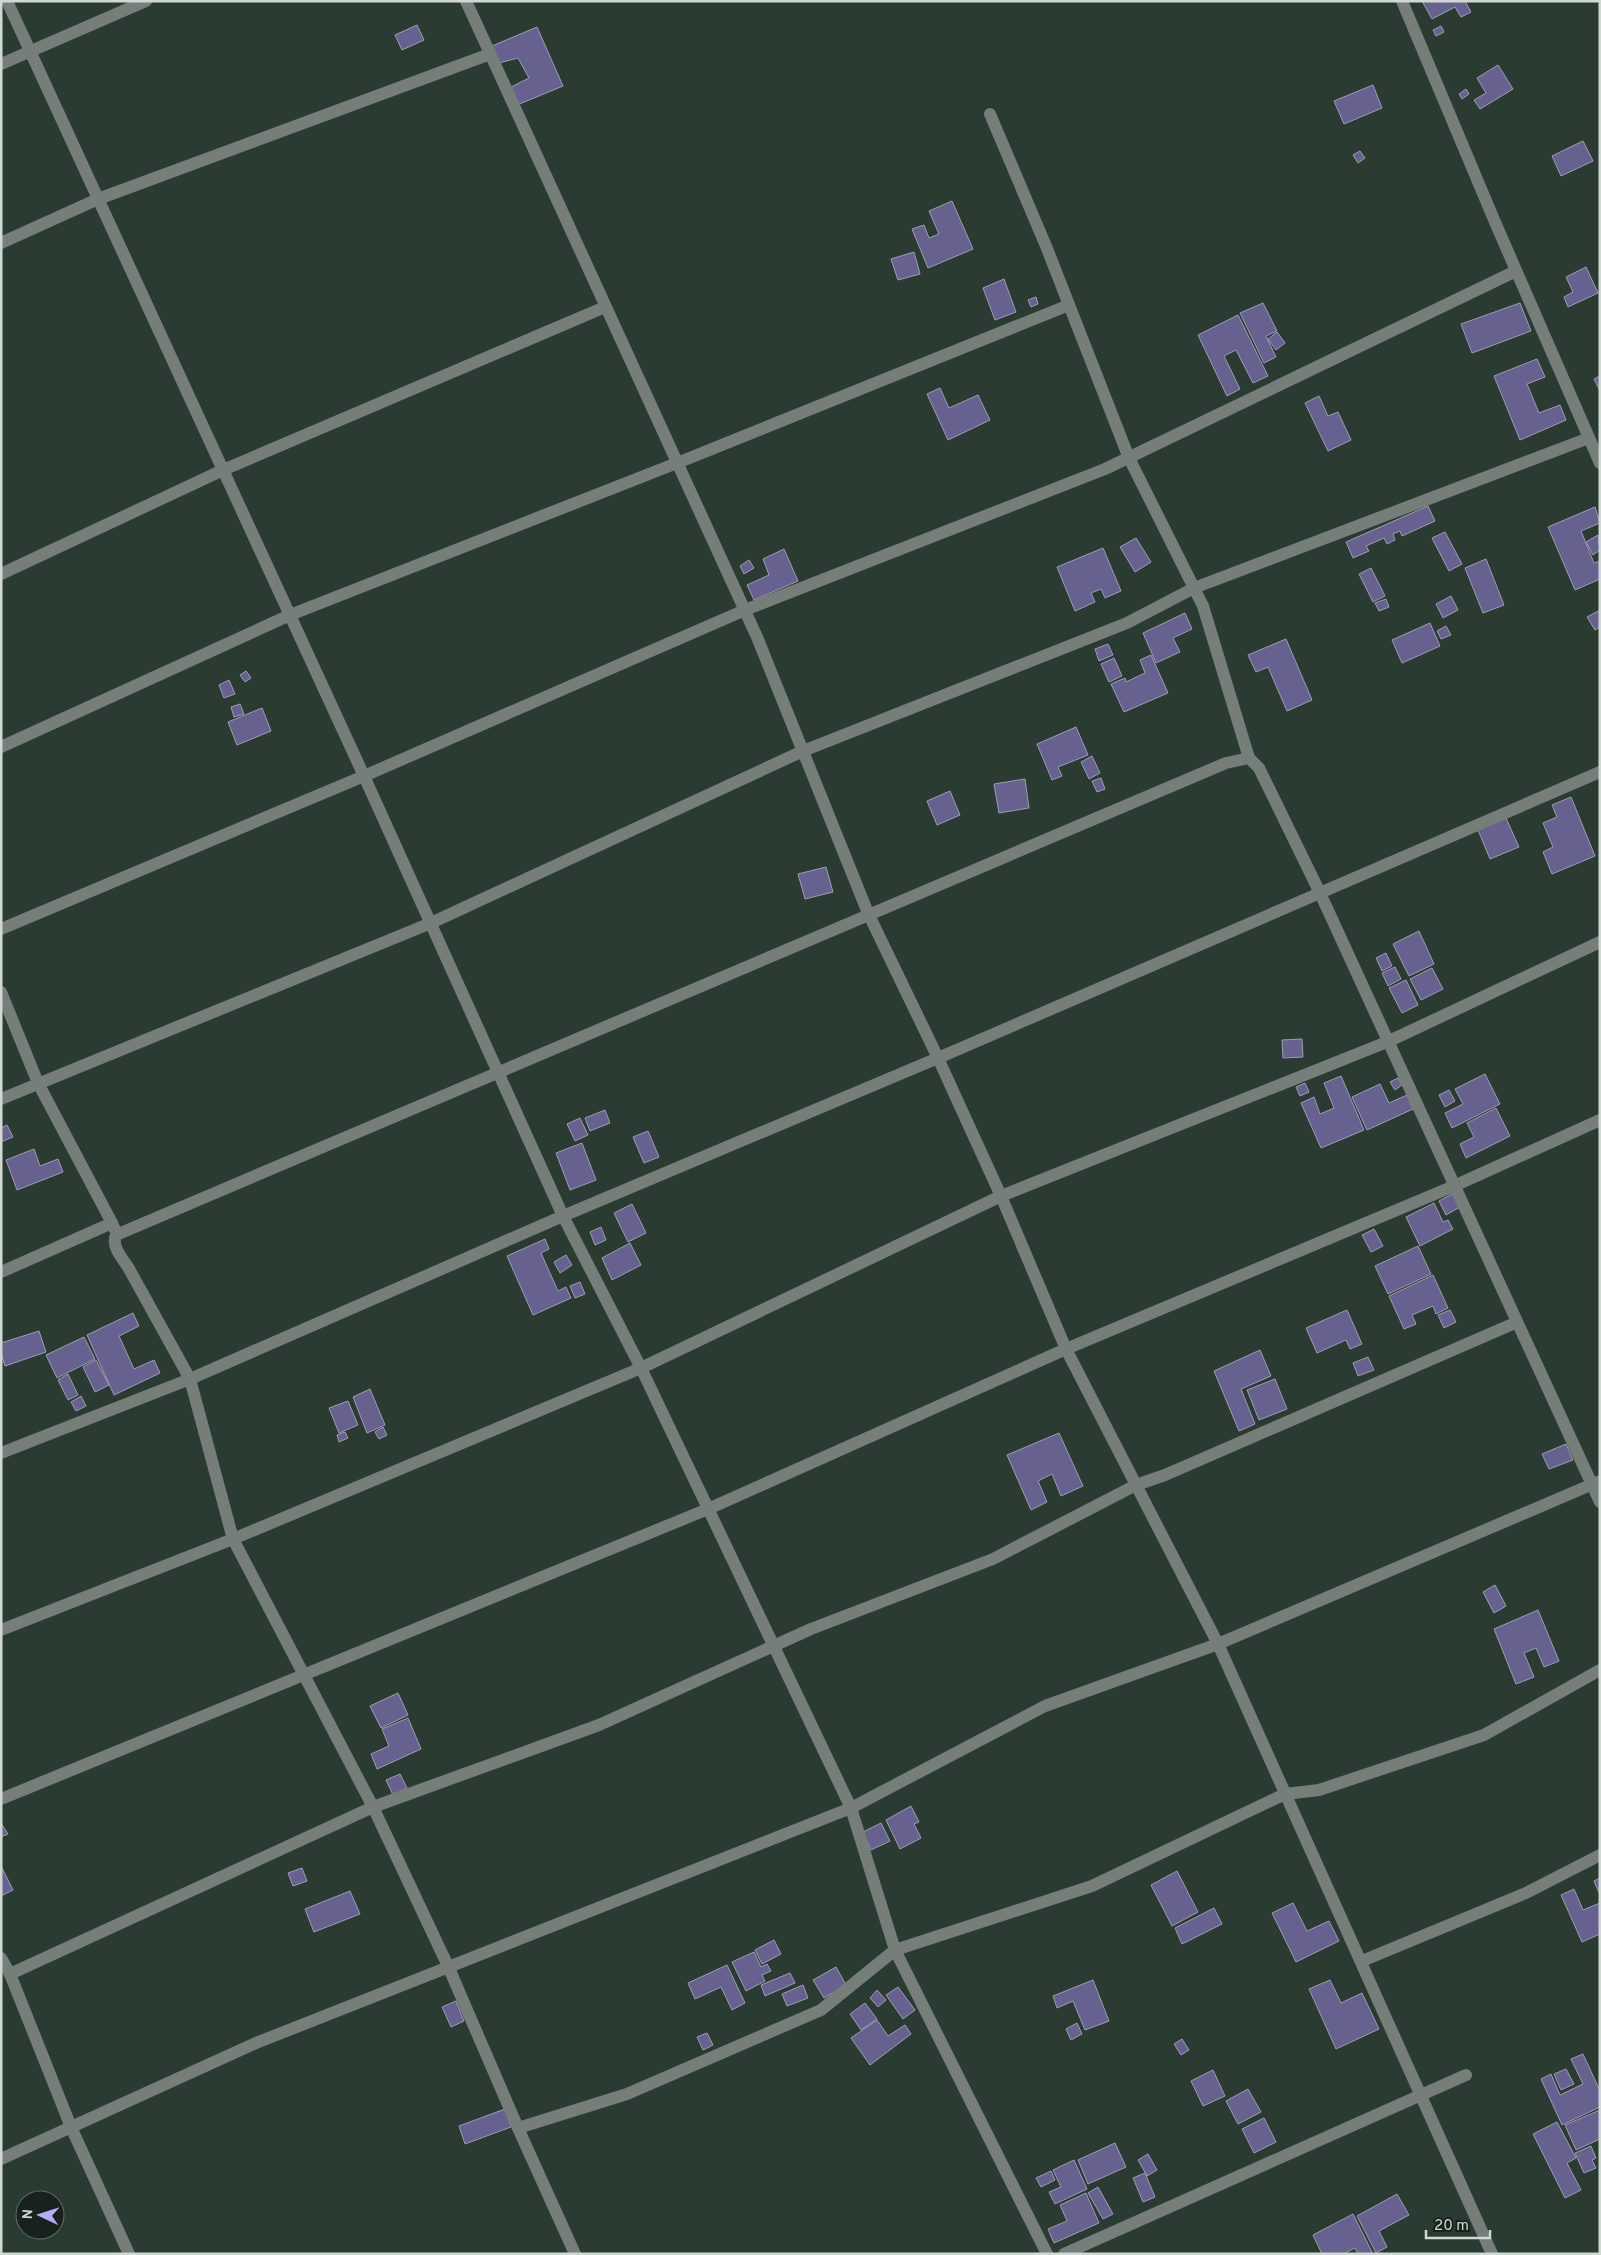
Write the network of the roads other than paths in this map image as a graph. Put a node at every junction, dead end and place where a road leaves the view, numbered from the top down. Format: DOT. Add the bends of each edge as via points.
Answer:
graph roads {
  1 [pos="7,1"];
  2 [pos="146,1"];
  3 [pos="466,1"];
  4 [pos="1402,1"];
  5 [pos="31,52"];
  6 [pos="490,54"];
  7 [pos="1,64"];
  8 [pos="990,114"];
  9 [pos="98,199"];
  10 [pos="1,243"];
  11 [pos="1516,271"];
  12 [pos="1069,305"];
  13 [pos="605,307"];
  14 [pos="1589,438"];
  15 [pos="1129,458"];
  16 [pos="677,463"];
  17 [pos="1600,463"];
  18 [pos="223,470"];
  19 [pos="1,574"];
  20 [pos="1194,588"];
  21 [pos="745,610"];
  22 [pos="290,615"];
  23 [pos="1,748"];
  24 [pos="803,751"];
  25 [pos="1249,758"];
  26 [pos="1600,772"];
  27 [pos="364,776"];
  28 [pos="1320,893"];
  29 [pos="868,913"];
  30 [pos="431,923"];
  31 [pos="1,929"];
  32 [pos="1600,942"];
  33 [pos="1,992"];
  34 [pos="1387,1042"];
  35 [pos="938,1058"];
  36 [pos="500,1074"];
  37 [pos="38,1084"];
  38 [pos="1,1099"];
  39 [pos="1600,1120"];
  40 [pos="1454,1186"];
  41 [pos="1001,1196"];
  42 [pos="563,1216"];
  43 [pos="114,1229"];
  44 [pos="1,1272"];
  45 [pos="1516,1323"];
  46 [pos="1066,1349"];
  47 [pos="641,1368"];
  48 [pos="190,1379"];
  49 [pos="1,1453"];
  50 [pos="1596,1483"];
  51 [pos="1136,1485"];
  52 [pos="1600,1502"];
  53 [pos="708,1509"];
  54 [pos="233,1539"];
  55 [pos="1,1630"];
  56 [pos="1218,1644"];
  57 [pos="773,1646"];
  58 [pos="1600,1670"];
  59 [pos="304,1675"];
  60 [pos="1285,1794"];
  61 [pos="1,1799"];
  62 [pos="373,1807"];
  63 [pos="851,1808"];
  64 [pos="1600,1855"];
  65 [pos="895,1950"];
  66 [pos="1,1958"];
  67 [pos="1362,1961"];
  68 [pos="448,1966"];
  69 [pos="10,1974"];
  70 [pos="1466,2075"];
  71 [pos="1420,2096"];
  72 [pos="71,2127"];
  73 [pos="518,2128"];
  74 [pos="1,2159"];
  75 [pos="128,2254"];
  76 [pos="575,2254"];
  77 [pos="1047,2254"];
  78 [pos="1064,2254"];
  79 [pos="1492,2254"];
  1 -- 5 [label="street"];
  2 -- 5 [label="street"];
  3 -- 6 [label="street"];
  4 -- 11 [label="street"];
  5 -- 7 [label="street"];
  5 -- 9 [label="street"];
  6 -- 9 [label="street"];
  6 -- 13 [label="street"];
  8 -- 12 [label="street"];
  9 -- 10 [label="street"];
  9 -- 18 [label="street"];
  11 -- 14 [label="street"];
  11 -- 15 [label="street"];
  12 -- 15 [label="street"];
  12 -- 16 [label="street"];
  13 -- 16 [label="street"];
  13 -- 18 [label="street"];
  14 -- 17 [label="street"];
  14 -- 20 [label="street"];
  15 -- 20 [label="street"];
  15 -- 21 [label="street"];
  16 -- 21 [label="street"];
  16 -- 22 [label="street"];
  18 -- 19 [label="street"];
  18 -- 22 [label="street"];
  20 -- 24 [label="street" via="1127,623"];
  20 -- 25 [label="street" via="1203,606"];
  21 -- 24 [label="street"];
  21 -- 27 [label="street"];
  22 -- 23 [label="street"];
  22 -- 27 [label="street"];
  24 -- 29 [label="street"];
  24 -- 30 [label="street"];
  25 -- 28 [label="street" via="1259,768"];
  25 -- 29 [label="street" via="1226,763"];
  26 -- 28 [label="street"];
  27 -- 30 [label="street"];
  27 -- 31 [label="street"];
  28 -- 34 [label="street"];
  28 -- 35 [label="street"];
  29 -- 35 [label="street"];
  29 -- 36 [label="street"];
  30 -- 36 [label="street"];
  30 -- 37 [label="street"];
  32 -- 34 [label="street"];
  33 -- 37 [label="street"];
  34 -- 40 [label="street"];
  34 -- 41 [label="street"];
  35 -- 41 [label="street"];
  35 -- 42 [label="street"];
  36 -- 42 [label="street"];
  36 -- 43 [label="street"];
  37 -- 38 [label="street"];
  37 -- 43 [label="street"];
  39 -- 40 [label="street"];
  40 -- 45 [label="street"];
  40 -- 46 [label="street"];
  41 -- 46 [label="street"];
  41 -- 47 [label="street"];
  42 -- 47 [label="street"];
  42 -- 48 [label="street"];
  43 -- 44 [label="street"];
  43 -- 48 [label="street" via="118,1252"];
  45 -- 50 [label="street"];
  45 -- 51 [label="street"];
  46 -- 51 [label="street"];
  46 -- 53 [label="street"];
  47 -- 53 [label="street"];
  47 -- 54 [label="street"];
  48 -- 49 [label="street"];
  48 -- 54 [label="street"];
  50 -- 52 [label="street"];
  50 -- 56 [label="street"];
  51 -- 56 [label="street"];
  51 -- 57 [label="street" via="993,1559"];
  53 -- 57 [label="street"];
  53 -- 59 [label="street"];
  54 -- 55 [label="street"];
  54 -- 59 [label="street"];
  56 -- 60 [label="street"];
  56 -- 63 [label="street" via="1045,1706"];
  57 -- 62 [label="street" via="599,1725"];
  57 -- 63 [label="street"];
  58 -- 60 [label="street" via="1484,1735 1319,1790"];
  59 -- 61 [label="street"];
  59 -- 62 [label="street"];
  60 -- 65 [label="street" via="1092,1886"];
  60 -- 67 [label="street"];
  62 -- 68 [label="street"];
  62 -- 69 [label="street"];
  63 -- 65 [label="street"];
  63 -- 68 [label="street"];
  64 -- 67 [label="street" via="1526,1893"];
  65 -- 73 [label="street" via="821,2010 627,2094"];
  65 -- 77 [label="street"];
  66 -- 69 [label="street"];
  67 -- 71 [label="street"];
  68 -- 72 [label="street" via="256,2043"];
  68 -- 73 [label="street"];
  69 -- 72 [label="street"];
  70 -- 71 [label="street"];
  71 -- 78 [label="street"];
  71 -- 79 [label="street"];
  72 -- 74 [label="street"];
  72 -- 75 [label="street"];
  73 -- 76 [label="street"];
}
